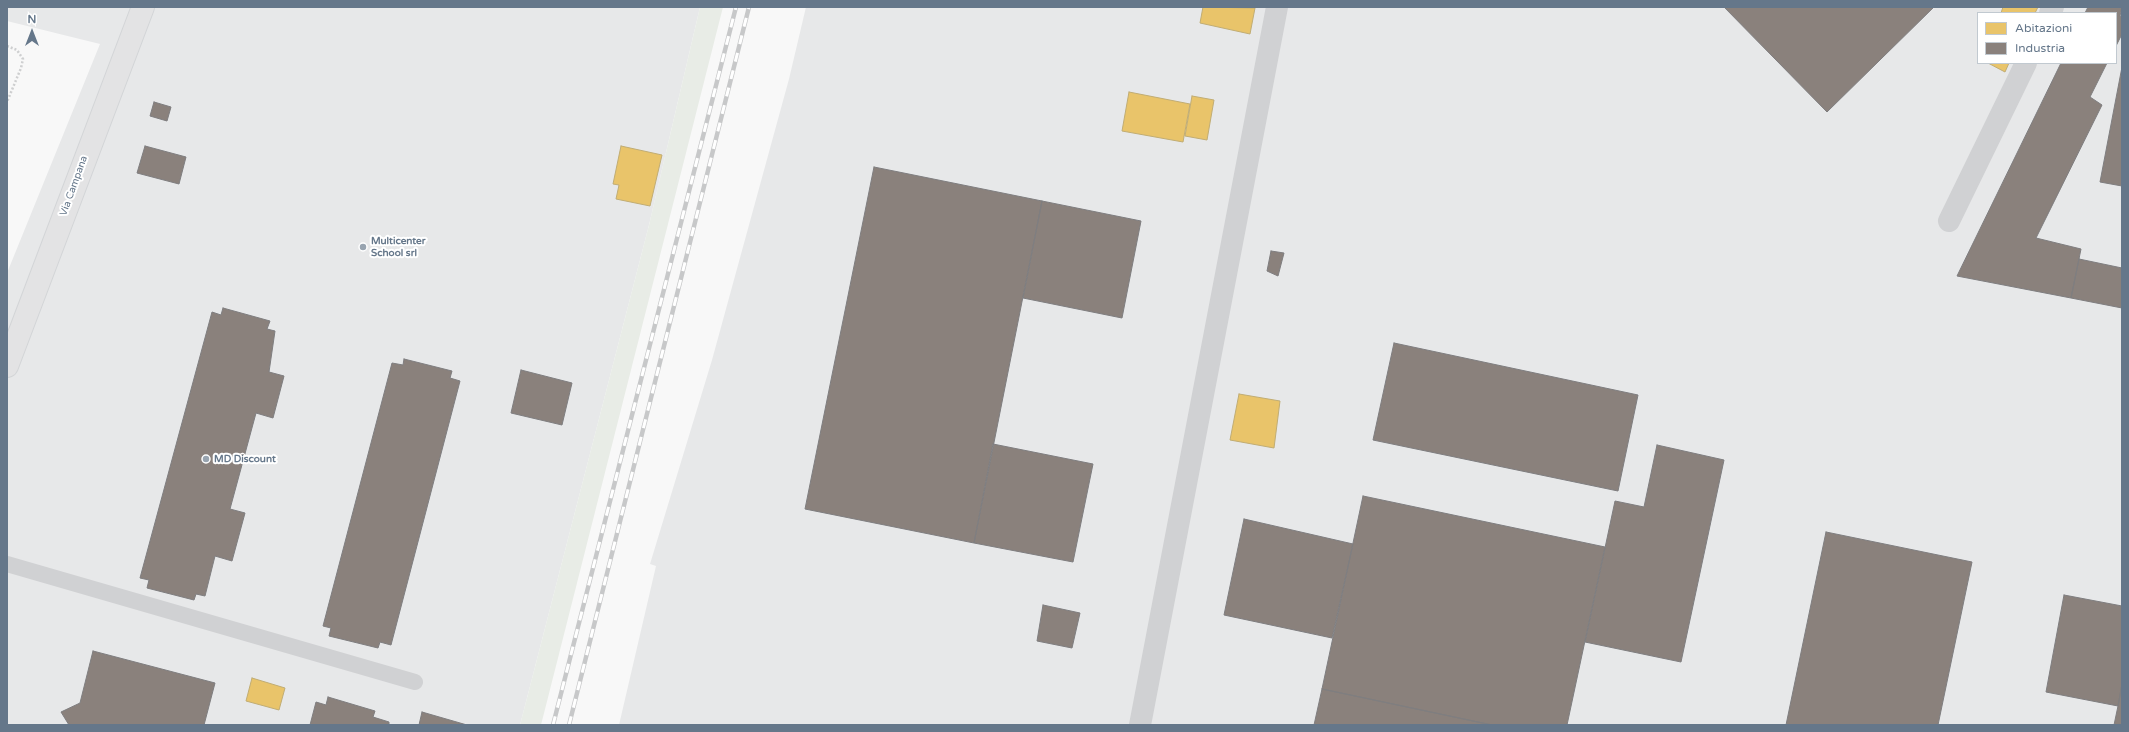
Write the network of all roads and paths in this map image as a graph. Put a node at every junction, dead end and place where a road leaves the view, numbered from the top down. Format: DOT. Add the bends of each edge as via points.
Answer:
graph roads {
  1 [pos="143,7"];
  2 [pos="1277,7"];
  3 [pos="7,46"];
  4 [pos="2026,64"];
  5 [pos="7,102"];
  6 [pos="1949,221"];
  7 [pos="7,366"];
  8 [pos="7,564"];
  9 [pos="415,682"];
  10 [pos="1140,725"];
  1 -- 7 [label="street, Via Campana"];
  2 -- 10 [label="street"];
  3 -- 5 [label="path" via="17,50 23,58"];
  4 -- 6 [label="street"];
  8 -- 9 [label="lane"];
}
